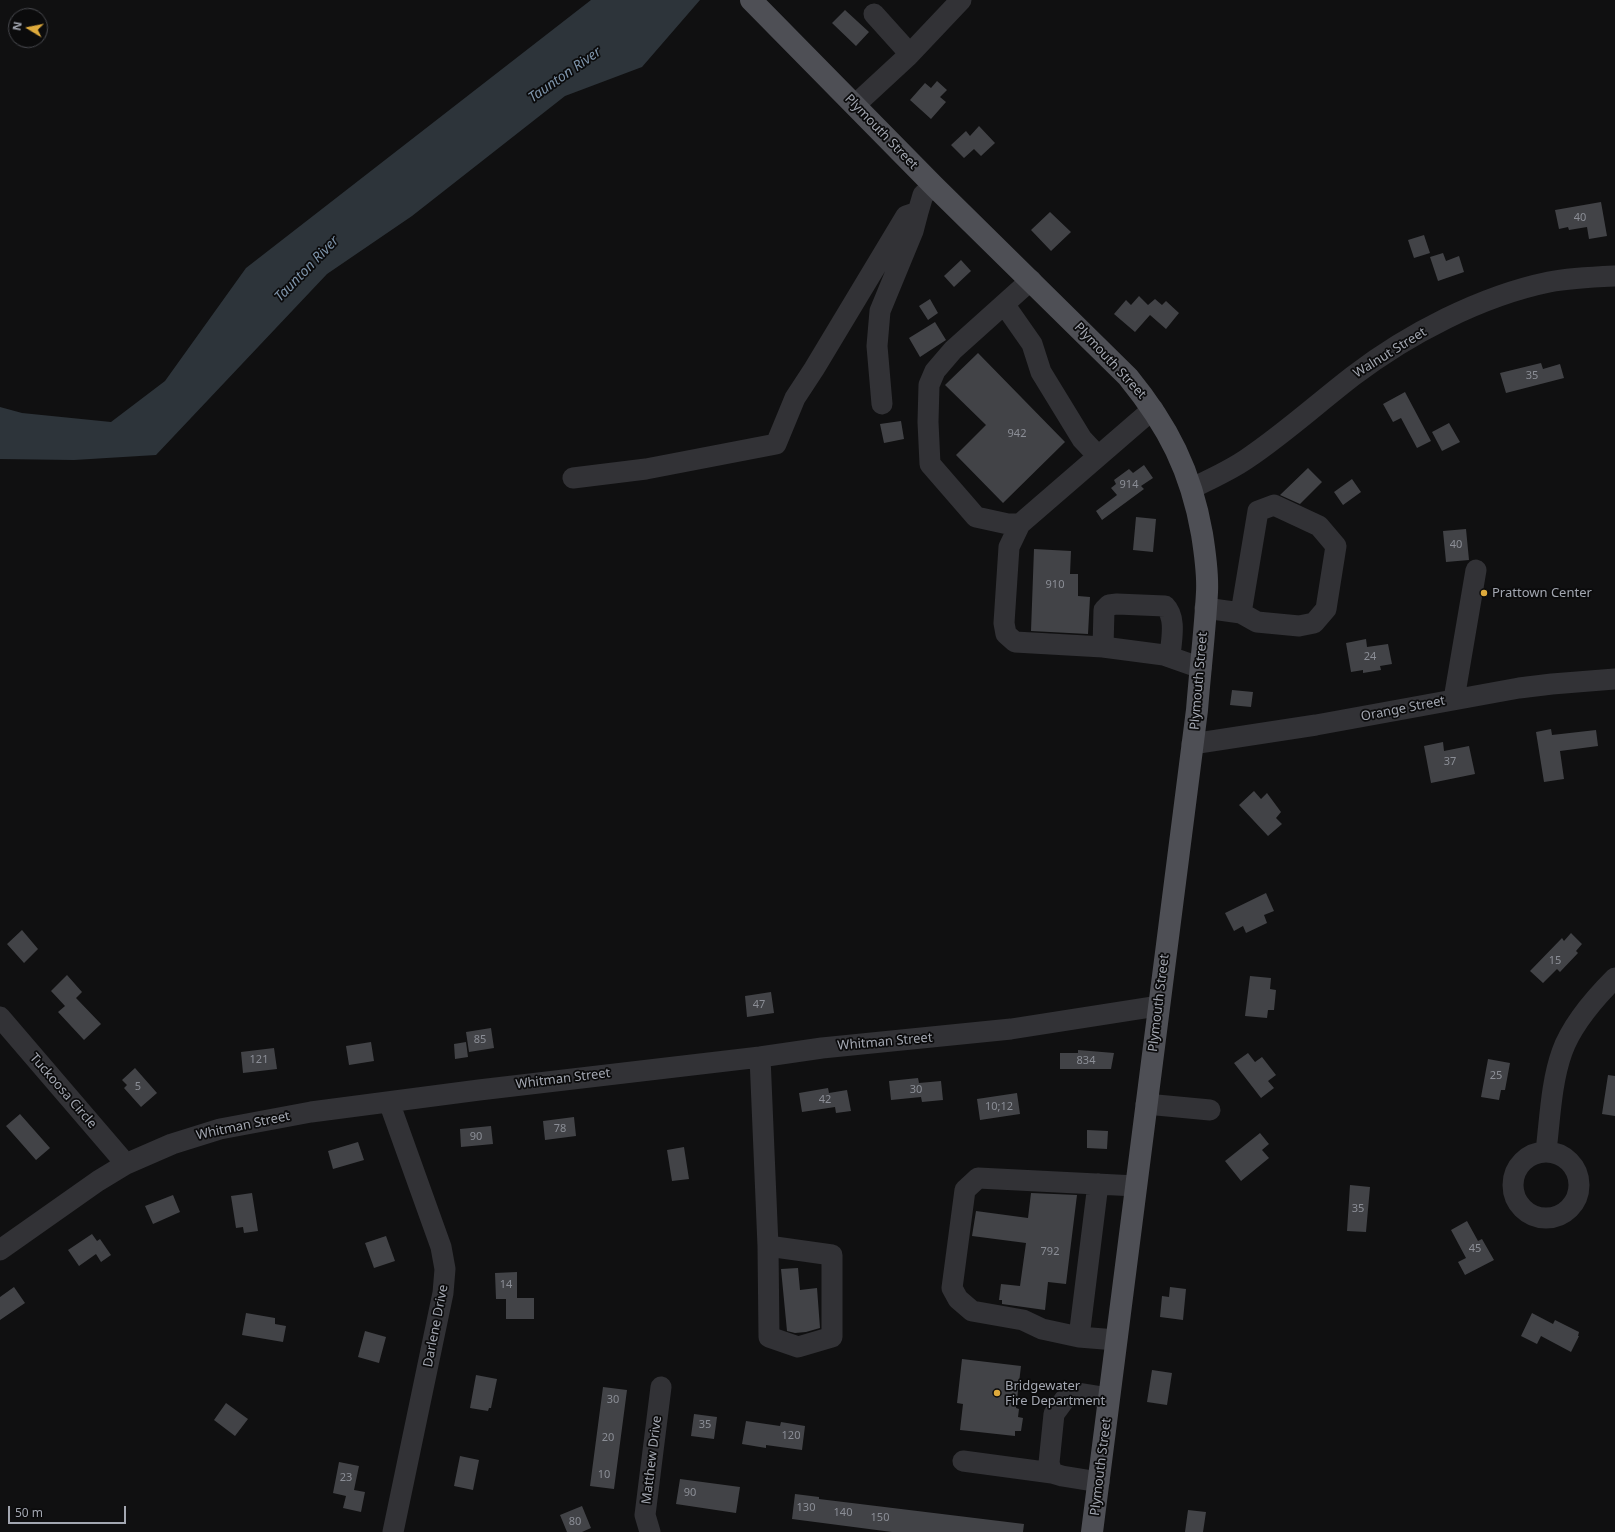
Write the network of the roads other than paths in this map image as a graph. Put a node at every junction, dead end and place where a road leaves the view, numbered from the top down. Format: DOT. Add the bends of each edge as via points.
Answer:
graph roads {
  1 [pos="751,0"];
  2 [pos="961,0"];
  3 [pos="874,14"];
  4 [pos="910,54"];
  5 [pos="855,106"];
  6 [pos="934,186"];
  7 [pos="918,212"];
  8 [pos="1615,276"];
  9 [pos="1031,280"];
  10 [pos="1004,304"];
  11 [pos="882,404"];
  12 [pos="1153,409"];
  13 [pos="1098,456"];
  14 [pos="573,478"];
  15 [pos="1192,488"];
  16 [pos="1020,524"];
  17 [pos="1476,570"];
  18 [pos="1205,608"];
  19 [pos="1241,612"];
  20 [pos="1102,647"];
  21 [pos="1170,657"];
  22 [pos="1201,668"];
  23 [pos="1615,679"];
  24 [pos="1454,699"];
  25 [pos="1192,744"];
  26 [pos="1615,978"];
  27 [pos="1158,1006"];
  28 [pos="0,1017"];
  29 [pos="760,1057"];
  30 [pos="389,1102"];
  31 [pos="1146,1104"];
  32 [pos="1210,1110"];
  33 [pos="1546,1151"];
  34 [pos="126,1164"];
  35 [pos="1098,1184"];
  36 [pos="1136,1186"];
  37 [pos="768,1246"];
  38 [pos="0,1250"];
  39 [pos="1079,1338"];
  40 [pos="1116,1340"];
  41 [pos="661,1387"];
  42 [pos="1109,1398"];
  43 [pos="964,1461"];
  44 [pos="1052,1473"];
  45 [pos="1099,1482"];
  46 [pos="393,1532"];
  47 [pos="650,1532"];
  48 [pos="1092,1532"];
  1 -- 5 [label="main road, Plymouth Street"];
  2 -- 4 [label="street"];
  3 -- 4 [label="street"];
  4 -- 5 [label="street"];
  5 -- 6 [label="main road, Plymouth Street"];
  6 -- 7 [label="street" via="924,195"];
  6 -- 9 [label="main road, Plymouth Street"];
  7 -- 11 [label="street" via="914,231 880,311 877,346"];
  7 -- 14 [label="street" via="906,216 795,398 776,444 646,469"];
  8 -- 15 [label="street, Walnut Street" via="1548,282 1509,293 1427,329 1354,375 1265,447"];
  9 -- 10 [label="street"];
  9 -- 12 [label="main road, Plymouth Street" via="1128,376"];
  10 -- 13 [label="street" via="1032,344 1041,372 1078,432"];
  10 -- 16 [label="street" via="953,350 932,378 929,385 928,422 930,464 976,517"];
  12 -- 13 [label="street"];
  12 -- 15 [label="main road, Plymouth Street" via="1172,442"];
  13 -- 16 [label="street"];
  15 -- 18 [label="main road, Plymouth Street" via="1204,550 1207,591"];
  16 -- 20 [label="street" via="1009,547 1004,623 1006,634 1015,642"];
  17 -- 24 [label="street"];
  18 -- 19 [label="street"];
  18 -- 22 [label="main road, Plymouth Street"];
  19 -- 19 [label="street" via="1258,512 1274,505 1319,526 1336,546 1326,608 1314,623 1299,626 1257,622"];
  20 -- 21 [label="street"];
  20 -- 21 [label="street" via="1104,610 1110,604 1165,606 1170,611 1172,619"];
  21 -- 22 [label="street"];
  22 -- 25 [label="main road, Plymouth Street"];
  23 -- 24 [label="street, Orange Street" via="1546,685"];
  24 -- 25 [label="street, Orange Street" via="1316,725"];
  25 -- 27 [label="main road, Plymouth Street"];
  26 -- 33 [label="street" via="1571,1032 1562,1052 1556,1073"];
  27 -- 29 [label="street, Whitman Street" via="1011,1029 822,1048"];
  27 -- 31 [label="main road, Plymouth Street"];
  28 -- 34 [label="street, Tuckoosa Circle"];
  29 -- 30 [label="street, Whitman Street" via="561,1079"];
  29 -- 37 [label="street"];
  30 -- 34 [label="street, Whitman Street" via="311,1112 220,1129 172,1144"];
  30 -- 46 [label="street, Darlene Drive" via="441,1247 445,1269 443,1293"];
  31 -- 32 [label="street"];
  31 -- 36 [label="main road, Plymouth Street"];
  34 -- 38 [label="street, Whitman Street"];
  35 -- 36 [label="street"];
  35 -- 39 [label="street"];
  35 -- 39 [label="street" via="978,1178 965,1190 952,1288 958,1299 972,1311 1023,1320 1042,1330"];
  36 -- 40 [label="main road, Plymouth Street"];
  37 -- 37 [label="street" via="769,1338 798,1347 832,1337 832,1255"];
  39 -- 40 [label="street"];
  40 -- 42 [label="main road, Plymouth Street"];
  41 -- 47 [label="street, Matthew Drive" via="646,1515"];
  42 -- 44 [label="street" via="1078,1393 1065,1399 1054,1414 1049,1463"];
  42 -- 45 [label="main road, Plymouth Street"];
  43 -- 44 [label="street"];
  44 -- 45 [label="street"];
  45 -- 48 [label="main road, Plymouth Street"];
}
